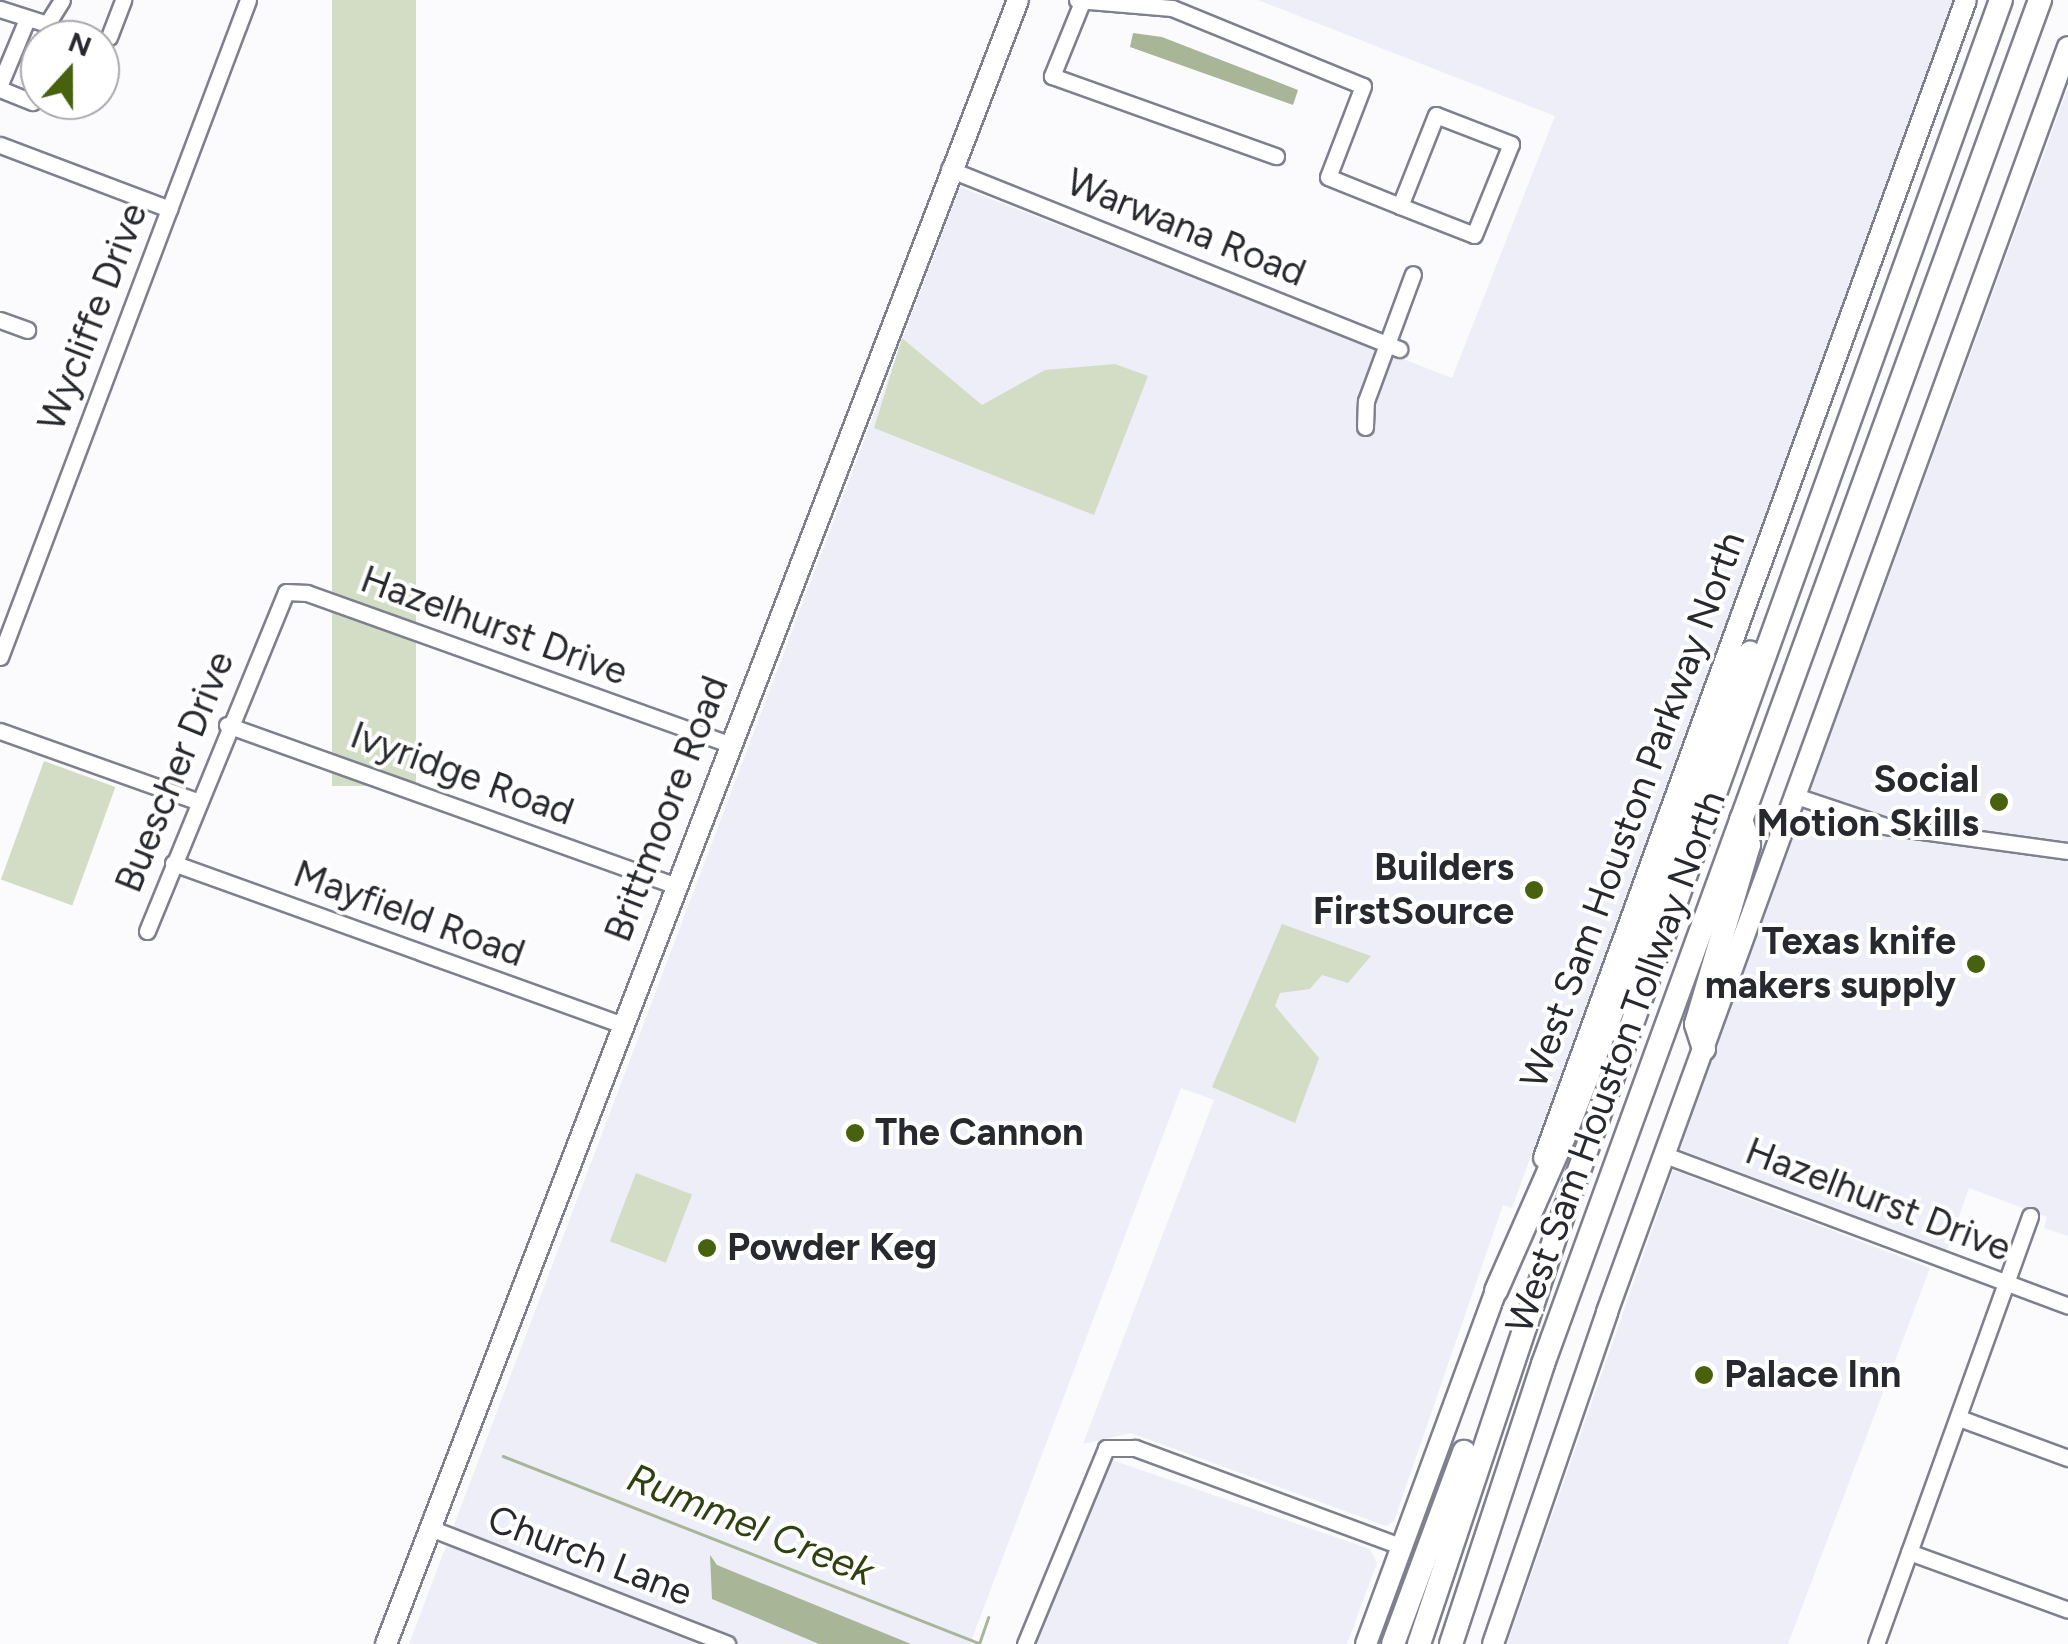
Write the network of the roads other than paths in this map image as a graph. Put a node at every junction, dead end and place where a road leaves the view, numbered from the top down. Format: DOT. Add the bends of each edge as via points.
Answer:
graph roads {
  1 [pos="62,0"];
  2 [pos="248,0"];
  3 [pos="1018,0"];
  4 [pos="1966,0"];
  5 [pos="2002,0"];
  6 [pos="2040,0"];
  7 [pos="1079,1"];
  8 [pos="0,9"];
  9 [pos="27,19"];
  10 [pos="2068,46"];
  11 [pos="0,86"];
  12 [pos="0,145"];
  13 [pos="1276,156"];
  14 [pos="950,169"];
  15 [pos="1400,206"];
  16 [pos="169,209"];
  17 [pos="1414,274"];
  18 [pos="0,320"];
  19 [pos="27,330"];
  20 [pos="1393,346"];
  21 [pos="1366,427"];
  22 [pos="1808,538"];
  23 [pos="264,638"];
  24 [pos="0,657"];
  25 [pos="227,724"];
  26 [pos="0,731"];
  27 [pos="729,744"];
  28 [pos="1796,796"];
  29 [pos="197,802"];
  30 [pos="1741,819"];
  31 [pos="2068,852"];
  32 [pos="173,863"];
  33 [pos="675,885"];
  34 [pos="148,932"];
  35 [pos="622,1025"];
  36 [pos="1704,1049"];
  37 [pos="1665,1155"];
  38 [pos="2030,1216"];
  39 [pos="1558,1229"];
  40 [pos="2008,1284"];
  41 [pos="1496,1291"];
  42 [pos="2068,1306"];
  43 [pos="1958,1418"];
  44 [pos="2068,1458"];
  45 [pos="430,1528"];
  46 [pos="1402,1546"];
  47 [pos="1909,1552"];
  48 [pos="2068,1610"];
  49 [pos="386,1644"];
  50 [pos="727,1644"];
  51 [pos="1025,1644"];
  52 [pos="1366,1644"];
  53 [pos="1392,1644"];
  54 [pos="1419,1644"];
  55 [pos="1451,1644"];
  56 [pos="1493,1644"];
  57 [pos="1876,1644"];
  1 -- 9 [label="street" via="47,24"];
  2 -- 16 [label="street, Wycliffe Drive"];
  3 -- 14 [label="main road, Brittmoore Road"];
  4 -- 41 [label="main road, West Sam Houston Parkway North"];
  5 -- 22 [label="highway, West Sam Houston Tollway North"];
  6 -- 30 [label="highway, West Sam Houston Tollway North"];
  7 -- 13 [label="street" via="1052,76"];
  7 -- 15 [label="street" via="1172,8 1363,86 1328,177"];
  8 -- 9 [label="street"];
  9 -- 11 [label="street"];
  10 -- 28 [label="main road"];
  12 -- 16 [label="street"];
  14 -- 20 [label="street, Warwana Road"];
  14 -- 27 [label="main road, Brittmoore Road"];
  15 -- 15 [label="street" via="1474,235 1511,144 1436,115"];
  16 -- 24 [label="street, Wycliffe Drive"];
  17 -- 20 [label="street"];
  18 -- 19 [label="street"];
  20 -- 21 [label="street" via="1366,402"];
  22 -- 39 [label="highway, West Sam Houston Tollway North"];
  22 -- 41 [label="highway" via="1758,632 1564,1137"];
  23 -- 25 [label="street, Buescher Drive"];
  23 -- 27 [label="street, Hazelhurst Drive" via="280,597 296,590"];
  25 -- 29 [label="street, Buescher Drive"];
  25 -- 33 [label="street, Ivyridge Road"];
  26 -- 29 [label="street"];
  27 -- 33 [label="main road, Brittmoore Road"];
  28 -- 31 [label="street" via="1885,826"];
  28 -- 36 [label="main road"];
  29 -- 32 [label="street, Buescher Drive"];
  30 -- 36 [label="highway" via="1749,845 1696,1024"];
  30 -- 55 [label="highway, West Sam Houston Tollway North" via="1536,1384"];
  32 -- 34 [label="street, Buescher Drive"];
  32 -- 35 [label="street, Mayfield Road"];
  33 -- 35 [label="main road, Brittmoore Road"];
  35 -- 45 [label="main road, Brittmoore Road"];
  36 -- 37 [label="main road"];
  37 -- 40 [label="street, Hazelhurst Drive"];
  37 -- 56 [label="main road"];
  38 -- 40 [label="street"];
  39 -- 53 [label="highway" via="1534,1260"];
  39 -- 54 [label="highway, West Sam Houston Tollway North"];
  40 -- 42 [label="street, Hazelhurst Drive"];
  40 -- 43 [label="street"];
  41 -- 46 [label="main road, West Sam Houston Parkway North"];
  43 -- 44 [label="street"];
  43 -- 47 [label="street"];
  45 -- 49 [label="main road, Brittmoore Road"];
  45 -- 50 [label="street, Church Lane"];
  46 -- 51 [label="street" via="1136,1448 1106,1448"];
  46 -- 52 [label="main road, West Sam Houston Parkway North"];
  47 -- 48 [label="street"];
  47 -- 57 [label="street"];
}
